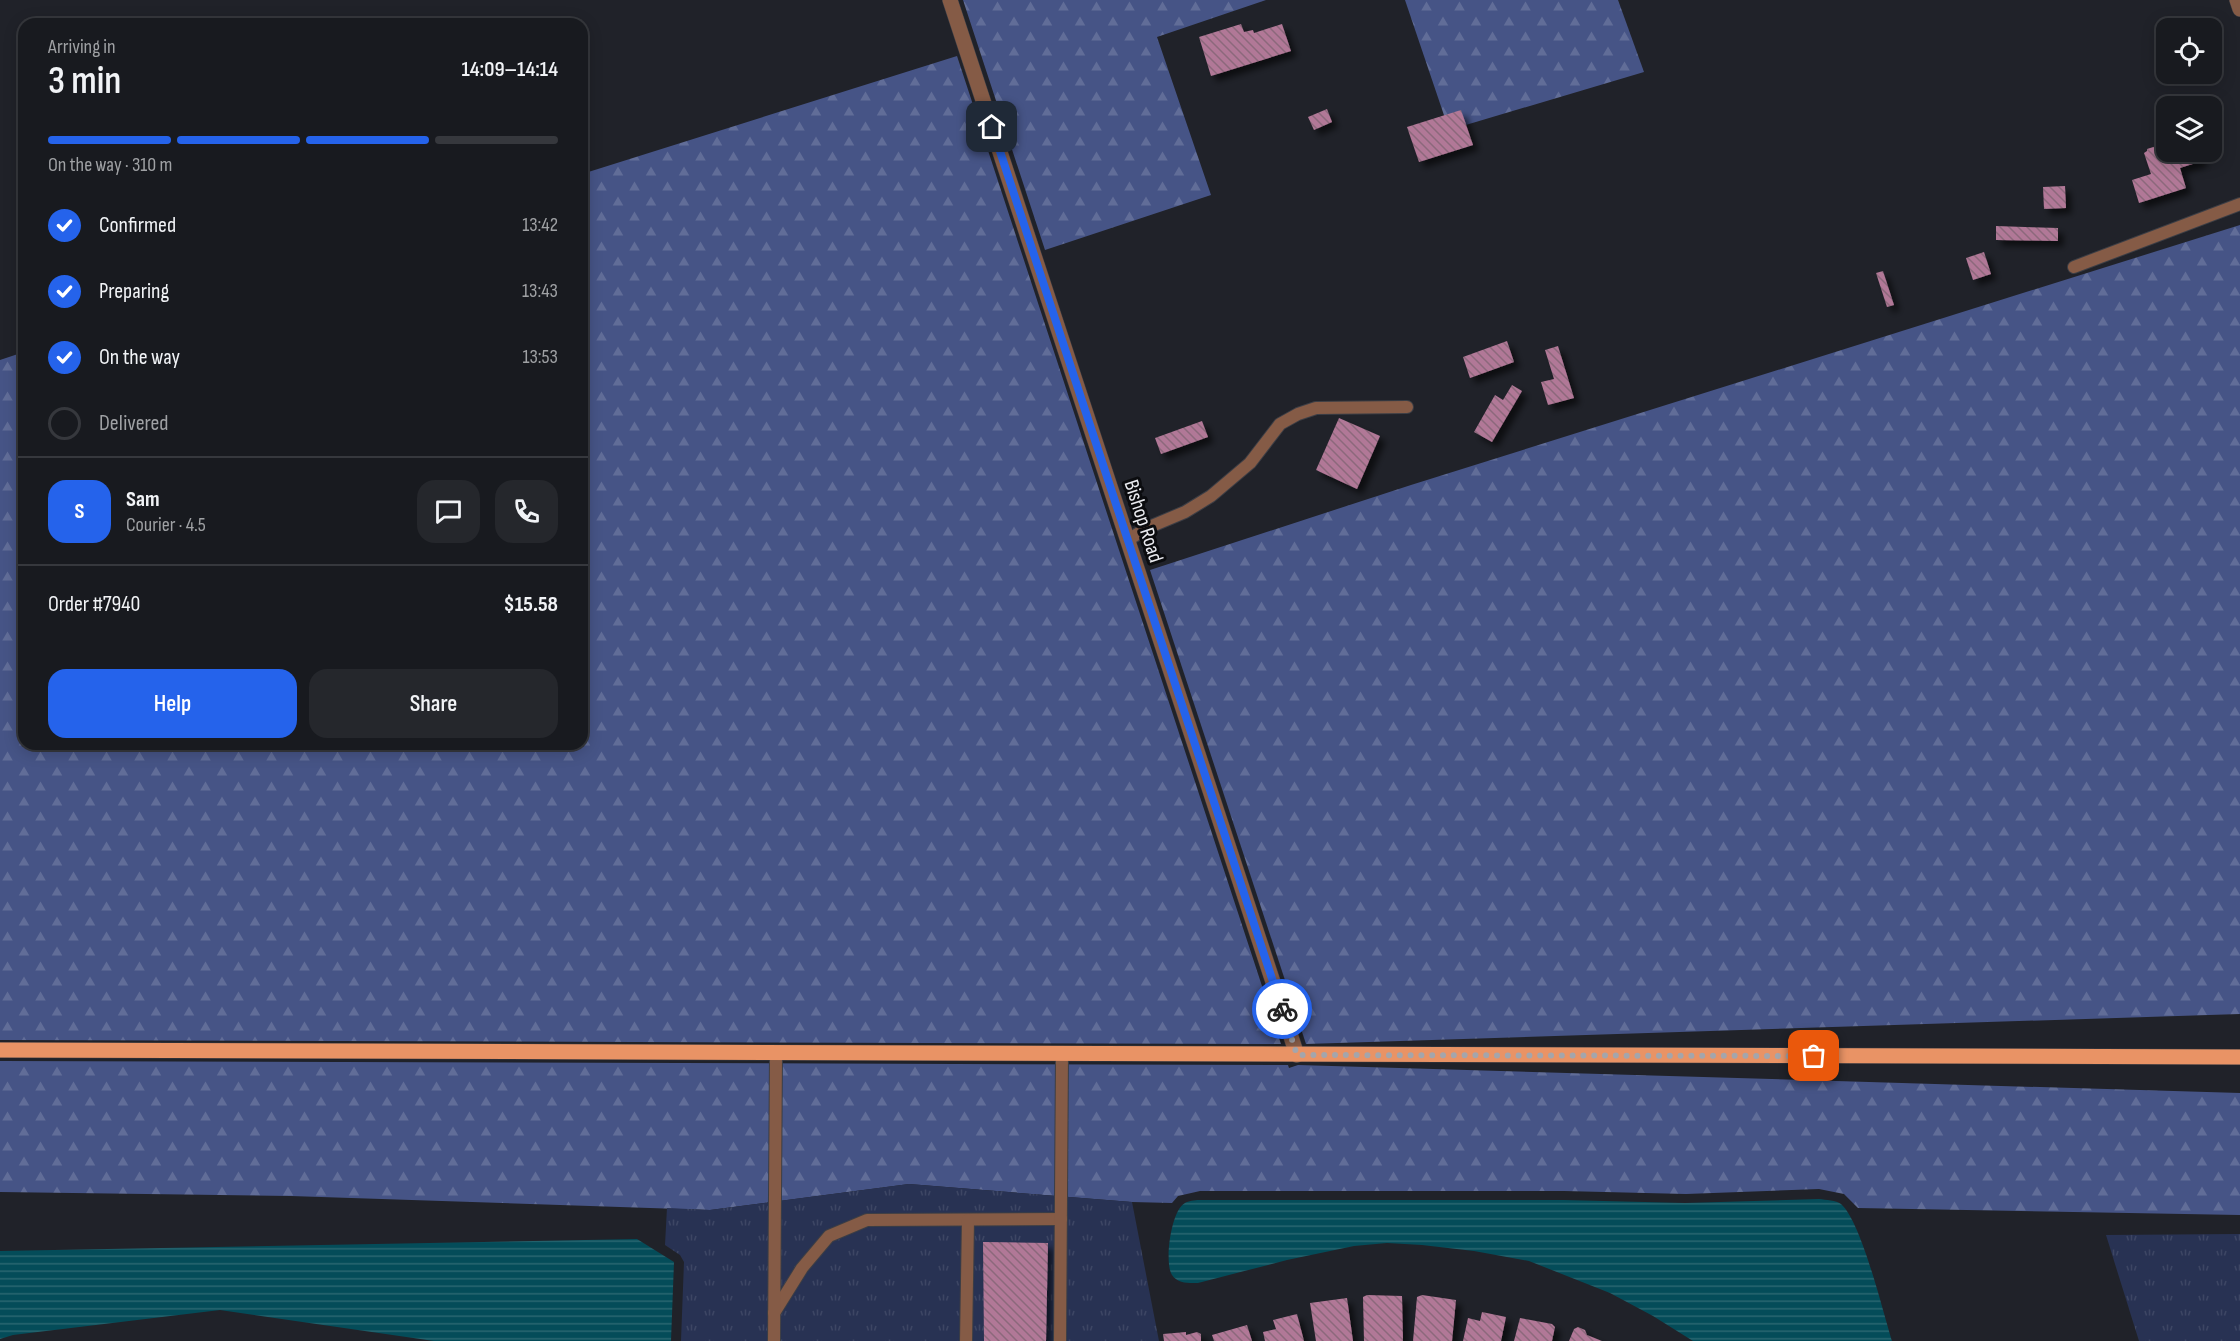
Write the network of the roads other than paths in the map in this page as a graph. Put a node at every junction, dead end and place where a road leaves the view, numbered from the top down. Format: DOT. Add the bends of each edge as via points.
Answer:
graph roads {
  1 [pos="950,0"];
  2 [pos="2237,0"];
  3 [pos="2240,9"];
  4 [pos="2240,204"];
  5 [pos="2074,267"];
  6 [pos="1407,407"];
  7 [pos="1128,540"];
  8 [pos="0,1050"];
  9 [pos="776,1053"];
  10 [pos="1062,1054"];
  11 [pos="1297,1055"];
  12 [pos="2240,1057"];
  13 [pos="1061,1219"];
  14 [pos="968,1220"];
  15 [pos="774,1313"];
  16 [pos="774,1341"];
  17 [pos="966,1341"];
  18 [pos="1060,1341"];
  1 -- 7 [label="street, Bishop Road"];
  2 -- 3 [label="street"];
  4 -- 5 [label="lane"];
  6 -- 7 [label="lane" via="1317,408 1298,414 1280,424 1250,463 1211,496"];
  7 -- 11 [label="street, Bishop Road"];
  8 -- 9 [label="main road"];
  9 -- 10 [label="main road"];
  9 -- 15 [label="lane"];
  10 -- 11 [label="main road"];
  10 -- 13 [label="lane"];
  11 -- 12 [label="main road"];
  13 -- 14 [label="lane"];
  13 -- 18 [label="lane"];
  14 -- 15 [label="lane" via="867,1220 830,1236 802,1268"];
  14 -- 17 [label="lane"];
  15 -- 16 [label="lane"];
}
